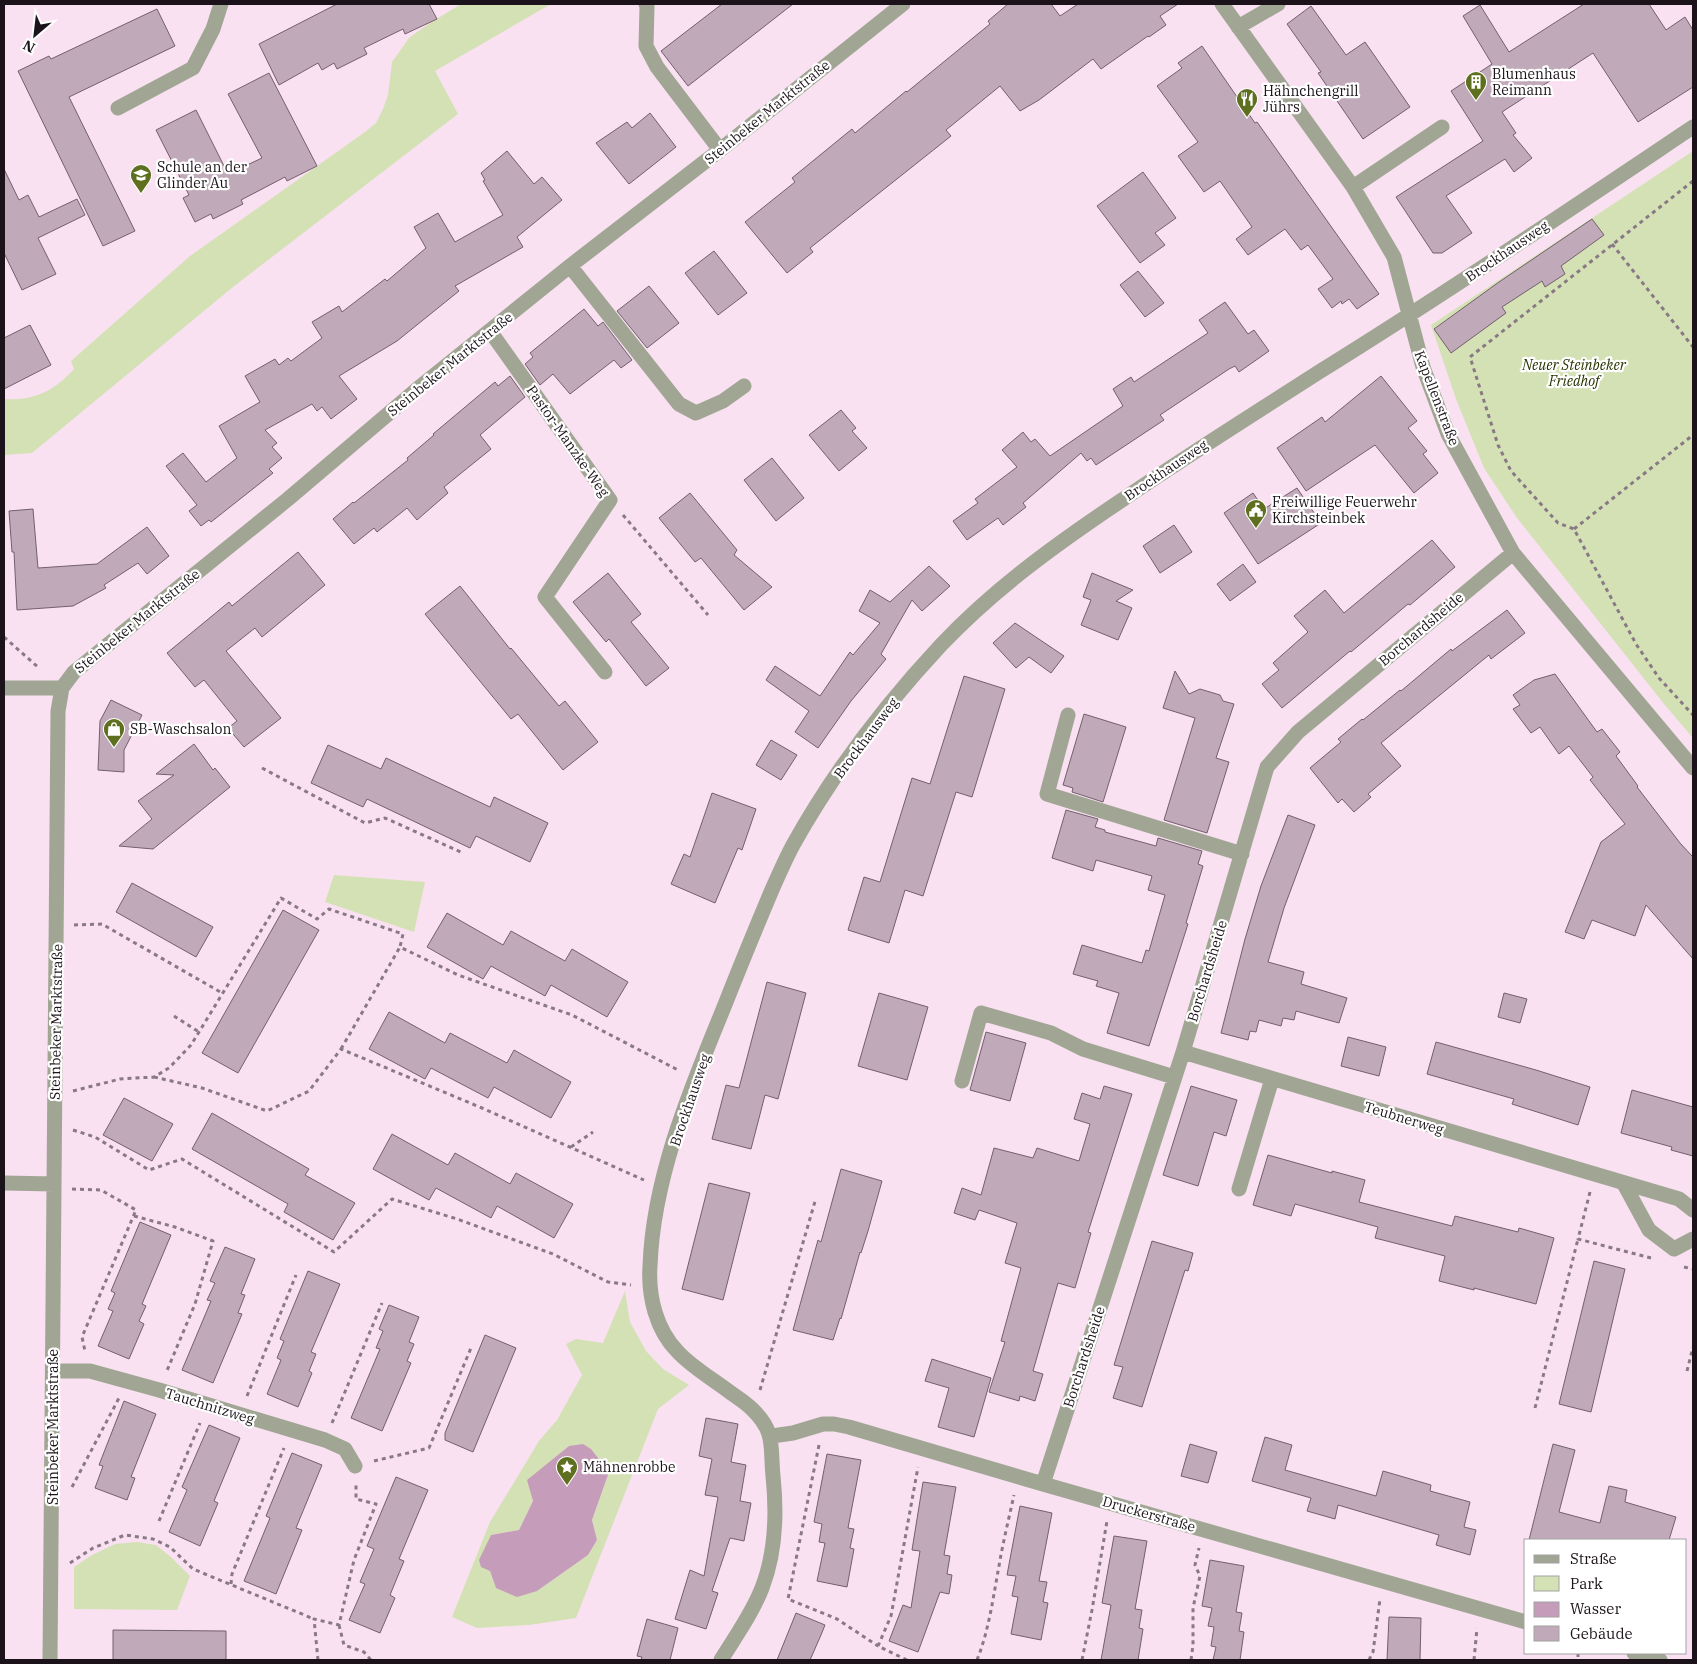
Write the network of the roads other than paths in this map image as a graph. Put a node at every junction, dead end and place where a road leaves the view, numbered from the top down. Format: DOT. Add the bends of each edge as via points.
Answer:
graph roads {
  1 [pos="221,4"];
  2 [pos="646,4"];
  3 [pos="903,4"];
  4 [pos="1222,4"];
  5 [pos="1278,4"];
  6 [pos="1238,27"];
  7 [pos="118,108"];
  8 [pos="1442,127"];
  9 [pos="1693,127"];
  10 [pos="720,150"];
  11 [pos="1353,187"];
  12 [pos="570,266"];
  13 [pos="1410,315"];
  14 [pos="490,330"];
  15 [pos="744,386"];
  16 [pos="1513,553"];
  17 [pos="605,672"];
  18 [pos="4,688"];
  19 [pos="62,688"];
  20 [pos="1068,715"];
  21 [pos="1693,768"];
  22 [pos="1242,854"];
  23 [pos="1183,1052"];
  24 [pos="1174,1077"];
  25 [pos="1272,1079"];
  26 [pos="962,1081"];
  27 [pos="6,1183"];
  28 [pos="1624,1184"];
  29 [pos="53,1186"];
  30 [pos="1239,1189"];
  31 [pos="1693,1210"];
  32 [pos="1693,1239"];
  33 [pos="53,1371"];
  34 [pos="772,1436"];
  35 [pos="356,1466"];
  36 [pos="1043,1484"];
  37 [pos="1524,1621"];
  38 [pos="1638,1654"];
  39 [pos="50,1660"];
  40 [pos="721,1660"];
  41 [pos="1660,1660"];
  1 -- 7 [label="street" via="193,68"];
  2 -- 10 [label="street" via="646,46 657,66"];
  3 -- 10 [label="street, Steinbeker Marktstraße"];
  4 -- 6 [label="street, Kapellenstraße"];
  5 -- 6 [label="street"];
  6 -- 11 [label="street, Kapellenstraße"];
  8 -- 11 [label="street"];
  9 -- 13 [label="street, Brockhausweg"];
  10 -- 12 [label="street, Steinbeker Marktstraße"];
  11 -- 13 [label="street, Kapellenstraße" via="1394,257"];
  12 -- 14 [label="street, Steinbeker Marktstraße"];
  12 -- 15 [label="street" via="679,404 696,414"];
  13 -- 16 [label="street, Kapellenstraße" via="1422,367 1448,434"];
  13 -- 34 [label="street, Brockhausweg" via="1183,458 1053,546 992,596 941,646 893,701 817,804 790,850 759,920 680,1123 661,1187 652,1232 649,1273 654,1313 664,1334 678,1352 754,1411"];
  14 -- 17 [label="street, Pastor-Manzke-Weg" via="610,500 544,597"];
  14 -- 19 [label="street, Steinbeker Marktstraße" via="288,500 74,672"];
  16 -- 21 [label="street, Kapellenstraße"];
  16 -- 22 [label="street, Borchardsheide" via="1298,732 1267,767"];
  18 -- 19 [label="street"];
  19 -- 29 [label="street, Steinbeker Marktstraße" via="58,711"];
  20 -- 22 [label="street" via="1046,794"];
  22 -- 23 [label="street, Borchardsheide"];
  23 -- 24 [label="street, Borchardsheide"];
  23 -- 25 [label="street, Teubnerweg"];
  24 -- 26 [label="street" via="1083,1049 1051,1033 981,1013"];
  24 -- 36 [label="street, Borchardsheide"];
  25 -- 28 [label="street, Teubnerweg"];
  25 -- 30 [label="street"];
  27 -- 29 [label="street"];
  28 -- 31 [label="street, Teubnerweg" via="1679,1199"];
  28 -- 32 [label="street" via="1650,1230 1674,1249"];
  29 -- 33 [label="street, Steinbeker Marktstraße"];
  33 -- 35 [label="street, Tauchnitzweg" via="90,1371 325,1440 345,1449"];
  33 -- 39 [label="street, Steinbeker Marktstraße"];
  34 -- 36 [label="street, Druckerstraße" via="834,1424"];
  34 -- 40 [label="street" via="776,1505 768,1568 753,1608"];
  36 -- 37 [label="street, Druckerstraße"];
  38 -- 41 [label="street"];
}
